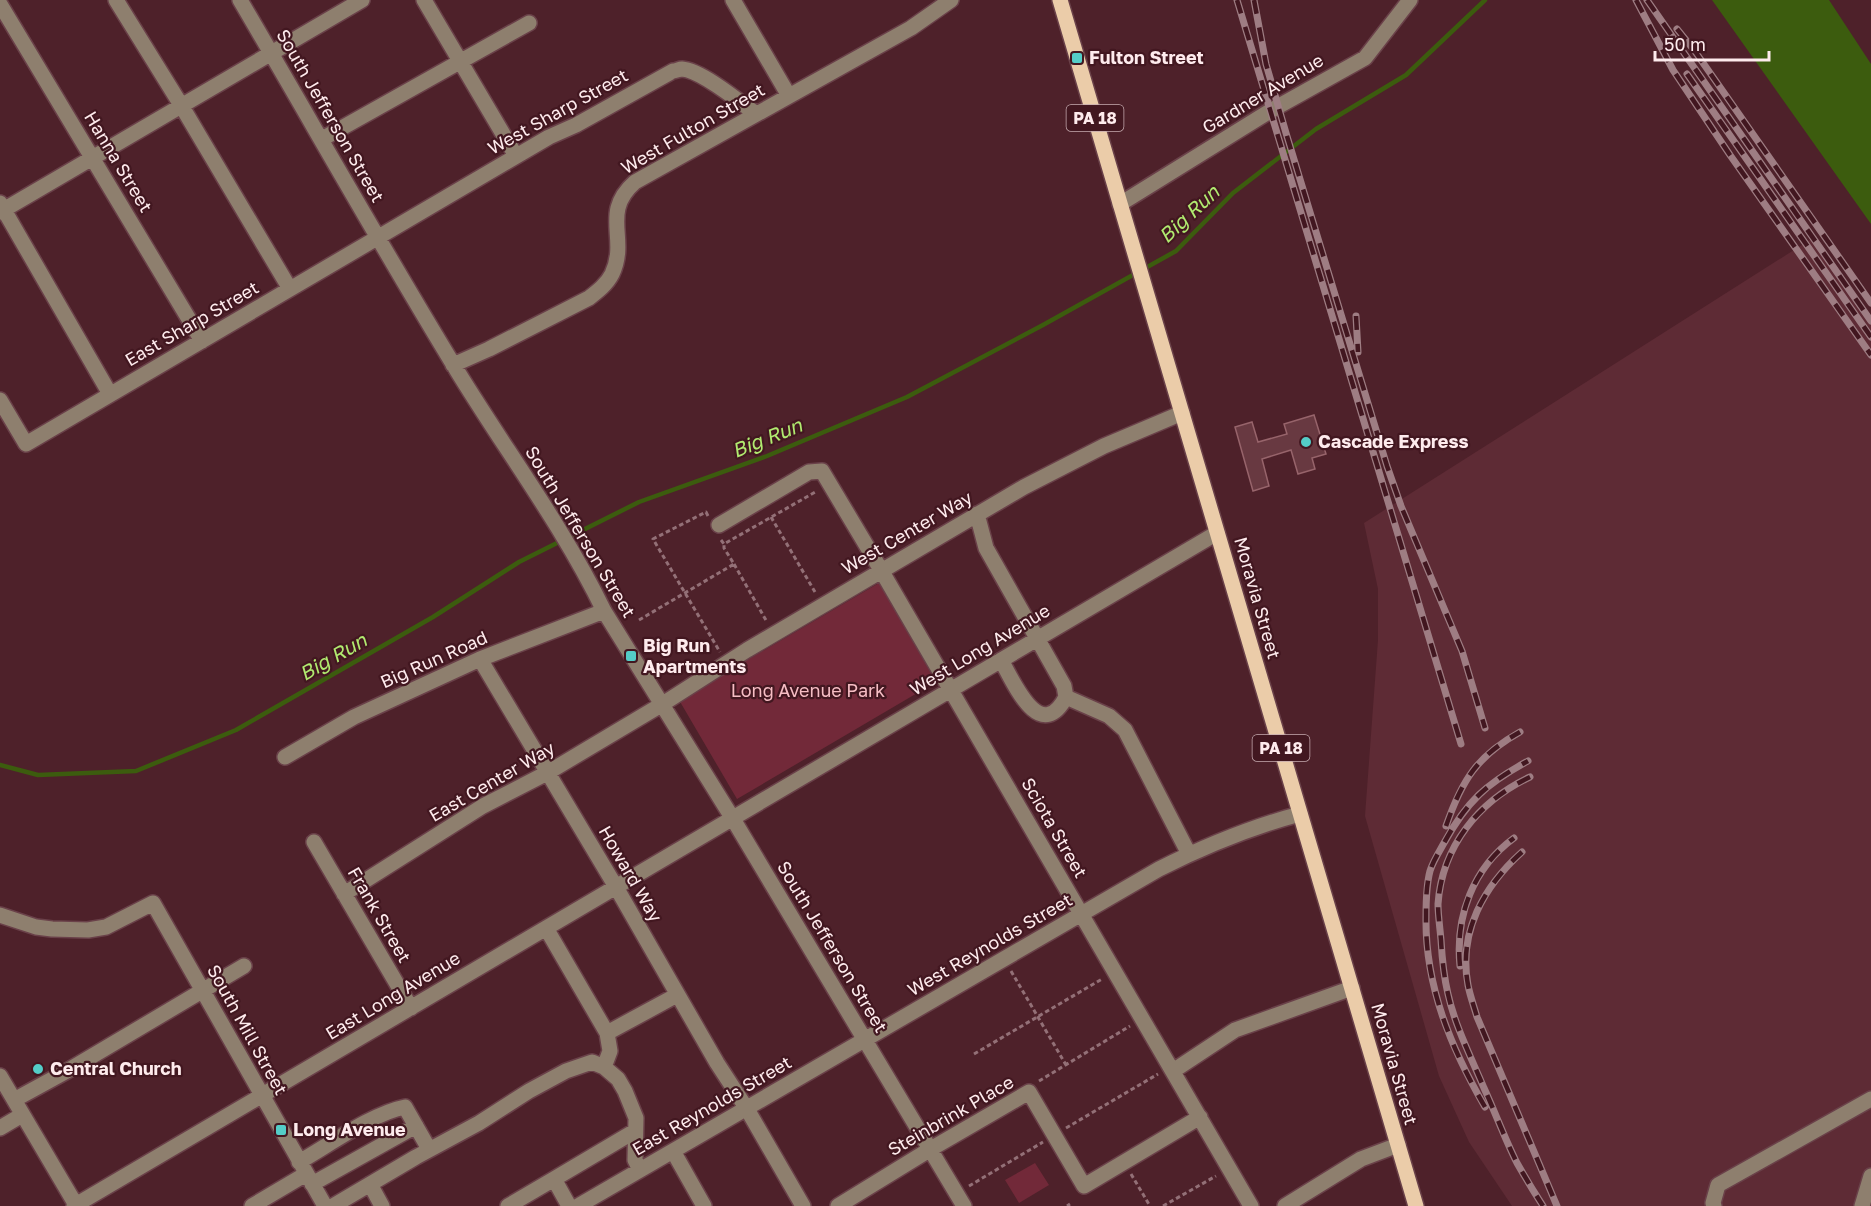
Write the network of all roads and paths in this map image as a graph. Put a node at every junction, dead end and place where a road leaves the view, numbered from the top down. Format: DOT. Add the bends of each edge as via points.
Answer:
graph roads {
  1 [pos="116,0"];
  2 [pos="240,0"];
  3 [pos="362,0"];
  4 [pos="424,0"];
  5 [pos="733,0"];
  6 [pos="951,0"];
  7 [pos="1060,0"];
  8 [pos="1410,0"];
  9 [pos="0,4"];
  10 [pos="529,23"];
  11 [pos="271,53"];
  12 [pos="460,62"];
  13 [pos="789,96"];
  14 [pos="181,105"];
  15 [pos="756,114"];
  16 [pos="322,139"];
  17 [pos="516,156"];
  18 [pos="92,158"];
  19 [pos="1120,204"];
  20 [pos="1,208"];
  21 [pos="378,237"];
  22 [pos="290,290"];
  23 [pos="202,341"];
  24 [pos="453,365"];
  25 [pos="110,394"];
  26 [pos="0,400"];
  27 [pos="1182,413"];
  28 [pos="817,490"];
  29 [pos="977,514"];
  30 [pos="771,517"];
  31 [pos="716,527"];
  32 [pos="1217,533"];
  33 [pos="724,544"];
  34 [pos="734,564"];
  35 [pos="881,570"];
  36 [pos="685,593"];
  37 [pos="818,597"];
  38 [pos="604,611"];
  39 [pos="639,620"];
  40 [pos="769,626"];
  41 [pos="1037,639"];
  42 [pos="721,654"];
  43 [pos="480,659"];
  44 [pos="1001,660"];
  45 [pos="951,689"];
  46 [pos="1066,698"];
  47 [pos="661,705"];
  48 [pos="285,757"];
  49 [pos="547,773"];
  50 [pos="1300,814"];
  51 [pos="733,819"];
  52 [pos="314,842"];
  53 [pos="1190,854"];
  54 [pos="616,887"];
  55 [pos="344,894"];
  56 [pos="1082,914"];
  57 [pos="0,915"];
  58 [pos="546,928"];
  59 [pos="244,966"];
  60 [pos="1011,971"];
  61 [pos="1102,979"];
  62 [pos="1352,988"];
  63 [pos="203,990"];
  64 [pos="677,995"];
  65 [pos="411,1008"];
  66 [pos="1037,1017"];
  67 [pos="1130,1026"];
  68 [pos="607,1033"];
  69 [pos="865,1040"];
  70 [pos="974,1054"];
  71 [pos="1066,1065"];
  72 [pos="604,1067"];
  73 [pos="1173,1071"];
  74 [pos="0,1076"];
  75 [pos="1029,1092"];
  76 [pos="261,1096"];
  77 [pos="1871,1099"];
  78 [pos="14,1100"];
  79 [pos="747,1109"];
  80 [pos="22,1115"];
  81 [pos="1200,1117"];
  82 [pos="416,1126"];
  83 [pos="0,1128"];
  84 [pos="635,1131"];
  85 [pos="1398,1145"];
  86 [pos="429,1149"];
  87 [pos="930,1150"];
  88 [pos="673,1151"];
  89 [pos="640,1170"];
  90 [pos="1128,1170"];
  91 [pos="306,1173"];
  92 [pos="1218,1174"];
  93 [pos="1871,1176"];
  94 [pos="554,1179"];
  95 [pos="370,1184"];
  96 [pos="82,1204"];
  97 [pos="252,1206"];
  98 [pos="325,1206"];
  99 [pos="333,1206"];
  100 [pos="382,1206"];
  101 [pos="508,1206"];
  102 [pos="569,1206"];
  103 [pos="578,1206"];
  104 [pos="704,1206"];
  105 [pos="803,1206"];
  106 [pos="838,1206"];
  107 [pos="964,1206"];
  108 [pos="1150,1206"];
  109 [pos="1162,1206"];
  110 [pos="1251,1206"];
  111 [pos="1285,1206"];
  112 [pos="1416,1206"];
  113 [pos="1714,1206"];
  114 [pos="1862,1206"];
  1 -- 14 [label="street"];
  2 -- 11 [label="street, South Jefferson Street"];
  3 -- 11 [label="street"];
  4 -- 12 [label="street"];
  5 -- 13 [label="street"];
  6 -- 13 [label="street, West Fulton Street" via="911,28"];
  7 -- 19 [label="main road, Moravia Street / PA 18"];
  8 -- 19 [label="street, Gardner Avenue" via="1365,58 1270,111"];
  9 -- 18 [label="street, Hanna Street"];
  10 -- 12 [label="street"];
  11 -- 14 [label="street"];
  11 -- 16 [label="street, South Jefferson Street"];
  12 -- 16 [label="street"];
  12 -- 17 [label="street"];
  13 -- 15 [label="street, West Fulton Street"];
  14 -- 18 [label="street"];
  14 -- 22 [label="street"];
  15 -- 17 [label="street, West Sharp Street" via="710,82 682,69"];
  15 -- 24 [label="street, West Fulton Street" via="626,190 616,214 617,258 612,274 590,298"];
  16 -- 21 [label="street, South Jefferson Street"];
  17 -- 21 [label="street, West Sharp Street"];
  18 -- 20 [label="street"];
  18 -- 23 [label="street, Hanna Street"];
  19 -- 27 [label="main road, Moravia Street / PA 18"];
  20 -- 25 [label="street"];
  21 -- 22 [label="street, East Sharp Street"];
  21 -- 24 [label="street, South Jefferson Street"];
  22 -- 23 [label="street, East Sharp Street"];
  23 -- 25 [label="street, East Sharp Street"];
  24 -- 38 [label="street, South Jefferson Street" via="554,521"];
  25 -- 26 [label="street, East Sharp Street" via="26,444"];
  27 -- 29 [label="street, West Center Way" via="1075,460"];
  27 -- 32 [label="main road, Moravia Street / PA 18"];
  28 -- 30 [label="path"];
  29 -- 35 [label="street, West Center Way"];
  29 -- 41 [label="street" via="986,548"];
  30 -- 33 [label="path"];
  30 -- 37 [label="path"];
  31 -- 33 [label="path"];
  31 -- 35 [label="street, Sciota Street" via="809,472 822,471"];
  31 -- 36 [label="path" via="706,512 653,539"];
  32 -- 41 [label="street, West Long Avenue"];
  32 -- 50 [label="main road, Moravia Street / PA 18"];
  33 -- 34 [label="path"];
  34 -- 36 [label="path"];
  34 -- 40 [label="path"];
  35 -- 45 [label="street, Sciota Street"];
  35 -- 47 [label="street, West Center Way"];
  36 -- 39 [label="path"];
  36 -- 42 [label="path"];
  38 -- 43 [label="street, Big Run Road"];
  38 -- 47 [label="street, South Jefferson Street"];
  41 -- 44 [label="street, West Long Avenue"];
  41 -- 46 [label="street" via="1064,686"];
  43 -- 48 [label="street, Big Run Road" via="354,717"];
  43 -- 49 [label="street, Howard Way"];
  44 -- 45 [label="street, West Long Avenue"];
  44 -- 46 [label="street" via="1027,705 1039,714 1049,715 1060,709"];
  45 -- 51 [label="street, West Long Avenue"];
  45 -- 56 [label="street, Sciota Street"];
  46 -- 53 [label="street" via="1109,716 1125,730"];
  47 -- 49 [label="street, East Center Way"];
  47 -- 51 [label="street, South Jefferson Street"];
  49 -- 54 [label="street, Howard Way"];
  49 -- 55 [label="street, East Center Way" via="483,806"];
  50 -- 53 [label="street, West Reynolds Street"];
  50 -- 62 [label="main road, Moravia Street / PA 18"];
  51 -- 54 [label="street, East Long Avenue"];
  51 -- 69 [label="street, South Jefferson Street"];
  52 -- 55 [label="street, Frank Street"];
  53 -- 56 [label="street, West Reynolds Street"];
  54 -- 58 [label="street, East Long Avenue"];
  54 -- 64 [label="street, Howard Way"];
  55 -- 65 [label="street, Frank Street"];
  56 -- 69 [label="street, West Reynolds Street"];
  56 -- 73 [label="street, Sciota Street"];
  57 -- 63 [label="street, South Mill Street" via="36,927 88,930 106,927 153,903"];
  58 -- 65 [label="street, East Long Avenue"];
  58 -- 68 [label="street"];
  59 -- 63 [label="street"];
  60 -- 66 [label="path"];
  61 -- 66 [label="path"];
  62 -- 73 [label="street" via="1235,1030"];
  62 -- 85 [label="main road, Moravia Street / PA 18"];
  63 -- 76 [label="street, South Mill Street"];
  63 -- 78 [label="street"];
  64 -- 68 [label="street"];
  64 -- 79 [label="street, Howard Way"];
  65 -- 76 [label="street, East Long Avenue"];
  66 -- 70 [label="path"];
  66 -- 71 [label="path"];
  67 -- 71 [label="path"];
  68 -- 72 [label="street" via="610,1051"];
  69 -- 79 [label="street, East Reynolds Street"];
  69 -- 87 [label="street, South Jefferson Street"];
  71 -- 75 [label="path" via="1036,1082"];
  72 -- 84 [label="street" via="625,1091 636,1118"];
  72 -- 86 [label="street" via="592,1062 566,1071"];
  73 -- 81 [label="street, Sciota Street"];
  74 -- 78 [label="street"];
  75 -- 81 [label="street, Steinbrink Place" via="1084,1186"];
  75 -- 87 [label="street, Steinbrink Place"];
  76 -- 91 [label="street, South Mill Street"];
  76 -- 96 [label="street, East Long Avenue"];
  77 -- 113 [label="street" via="1718,1185"];
  78 -- 80 [label="street"];
  79 -- 88 [label="street, East Reynolds Street"];
  79 -- 105 [label="street, Howard Way"];
  80 -- 83 [label="street"];
  80 -- 96 [label="street"];
  81 -- 110 [label="street, Sciota Street"];
  82 -- 86 [label="street"];
  82 -- 91 [label="street"];
  82 -- 91 [label="street" via="405,1107 393,1109 373,1119"];
  84 -- 89 [label="street" via="635,1160"];
  84 -- 94 [label="street"];
  85 -- 111 [label="street" via="1361,1159"];
  85 -- 112 [label="main road, Moravia Street / PA 18"];
  86 -- 95 [label="street"];
  87 -- 106 [label="street, Steinbrink Place"];
  87 -- 107 [label="street, South Jefferson Street"];
  88 -- 89 [label="street, East Reynolds Street"];
  88 -- 104 [label="street"];
  89 -- 103 [label="street, East Reynolds Street"];
  90 -- 108 [label="path"];
  91 -- 97 [label="street"];
  91 -- 98 [label="street, South Mill Street"];
  92 -- 109 [label="path"];
  93 -- 114 [label="street"];
  94 -- 101 [label="street"];
  94 -- 102 [label="street"];
  95 -- 99 [label="street"];
  95 -- 100 [label="street"];
}
